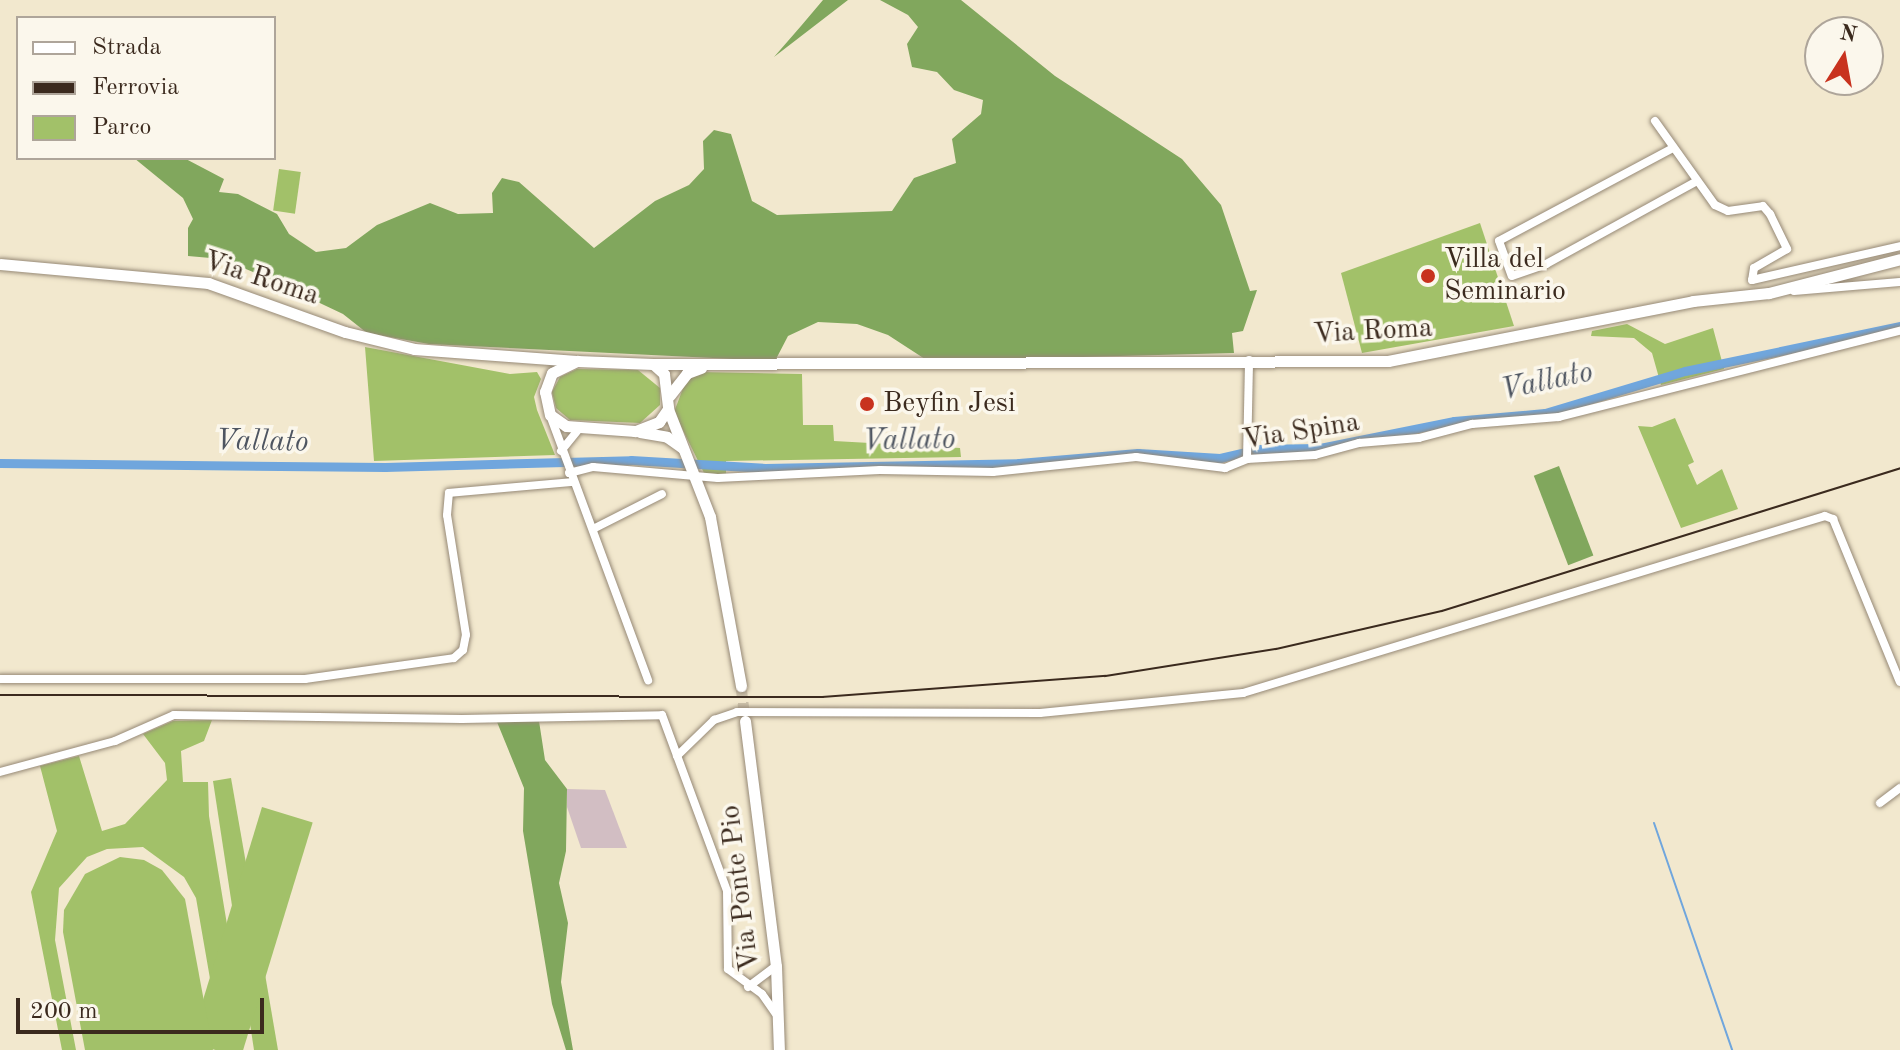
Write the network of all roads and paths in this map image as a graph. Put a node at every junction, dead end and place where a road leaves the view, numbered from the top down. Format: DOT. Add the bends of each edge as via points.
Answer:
graph roads {
  1 [pos="1655,121"];
  2 [pos="1673,148"];
  3 [pos="1695,182"];
  4 [pos="1900,246"];
  5 [pos="1900,259"];
  6 [pos="0,264"];
  7 [pos="1900,282"];
  8 [pos="1769,293"];
  9 [pos="1900,331"];
  10 [pos="503,357"];
  11 [pos="1249,360"];
  12 [pos="577,361"];
  13 [pos="653,364"];
  14 [pos="712,365"];
  15 [pos="549,378"];
  16 [pos="670,395"];
  17 [pos="668,409"];
  18 [pos="550,415"];
  19 [pos="579,429"];
  20 [pos="635,431"];
  21 [pos="562,453"];
  22 [pos="1247,454"];
  23 [pos="688,455"];
  24 [pos="568,470"];
  25 [pos="696,474"];
  26 [pos="573,482"];
  27 [pos="662,494"];
  28 [pos="595,528"];
  29 [pos="0,679"];
  30 [pos="648,680"];
  31 [pos="1900,682"];
  32 [pos="741,686"];
  33 [pos="745,721"];
  34 [pos="677,756"];
  35 [pos="0,772"];
  36 [pos="1900,788"];
  37 [pos="1880,803"];
  38 [pos="776,966"];
  39 [pos="747,986"];
  40 [pos="777,988"];
  41 [pos="762,994"];
  42 [pos="778,1022"];
  43 [pos="779,1050"];
  1 -- 2 [label="street"];
  2 -- 3 [label="street"];
  2 -- 3 [label="street" via="1499,241 1512,276 1546,264"];
  3 -- 4 [label="street" via="1723,210 1766,207 1788,243 1785,251 1754,268 1752,280"];
  5 -- 8 [label="main road, Via Roma"];
  6 -- 10 [label="main road, Via Roma" via="208,283 345,332 414,349"];
  7 -- 8 [label="street"];
  8 -- 11 [label="main road, Via Roma" via="1693,301 1388,361"];
  9 -- 22 [label="street, Via Spina" via="1559,417 1472,424 1315,455"];
  10 -- 12 [label="main road, Via Roma"];
  10 -- 15 [label="main road" via="540,366"];
  11 -- 14 [label="main road, Via Roma"];
  11 -- 22 [label="street"];
  12 -- 13 [label="main road, Via Roma"];
  12 -- 15 [label="main road"];
  13 -- 14 [label="main road, Via Roma"];
  13 -- 16 [label="main road" via="664,374"];
  14 -- 16 [label="main road" via="687,373"];
  15 -- 18 [label="main road" via="544,400"];
  16 -- 17 [label="main road"];
  17 -- 20 [label="main road" via="659,422"];
  17 -- 23 [label="main road"];
  18 -- 19 [label="main road"];
  18 -- 21 [label="street"];
  19 -- 20 [label="main road"];
  19 -- 21 [label="street"];
  20 -- 23 [label="main road" via="667,437"];
  21 -- 24 [label="street"];
  22 -- 25 [label="street, Via Spina" via="1225,468 1136,457 993,472"];
  23 -- 25 [label="main road"];
  24 -- 25 [label="street, Via Spina"];
  24 -- 26 [label="street"];
  25 -- 32 [label="main road" via="720,557"];
  26 -- 28 [label="street"];
  26 -- 29 [label="street" via="449,493 447,515 466,635 463,650 454,658 305,679"];
  27 -- 28 [label="street"];
  28 -- 30 [label="street"];
  31 -- 34 [label="street" via="1833,519 1825,516 1243,693 1040,713 745,711 714,720"];
  33 -- 38 [label="main road, Via Ponte Pio"];
  34 -- 35 [label="street" via="662,715 462,719 184,714 164,717 115,741"];
  34 -- 39 [label="street" via="727,891 728,969"];
  36 -- 37 [label="street"];
  38 -- 39 [label="street"];
  38 -- 40 [label="main road, Via Ponte Pio"];
  39 -- 40 [label="street"];
  39 -- 41 [label="street"];
  40 -- 41 [label="street"];
  40 -- 42 [label="main road, Via Ponte Pio"];
  41 -- 42 [label="street"];
  42 -- 43 [label="main road, Via Ponte Pio"];
}
